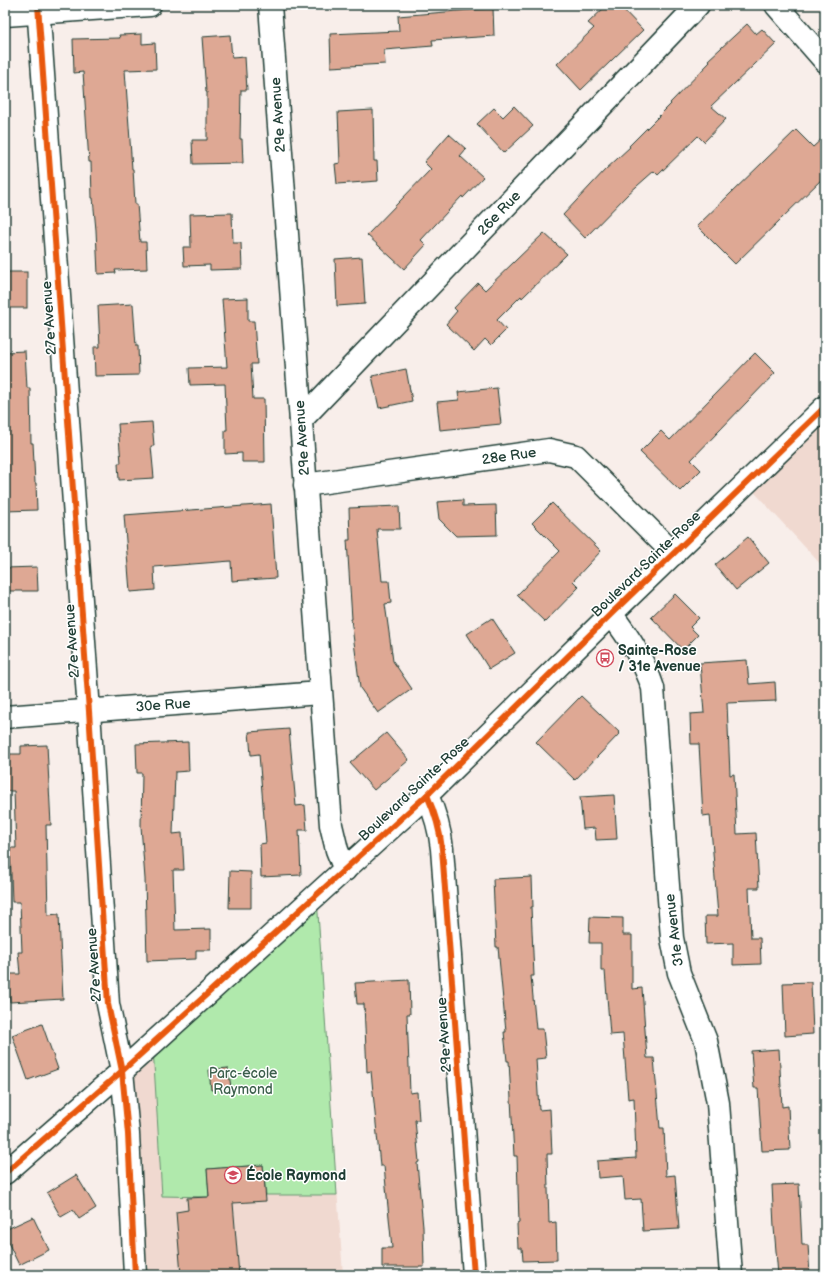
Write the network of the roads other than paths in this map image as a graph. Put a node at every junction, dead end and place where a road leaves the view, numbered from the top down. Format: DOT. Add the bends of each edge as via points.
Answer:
graph roads {
  1 [pos="150,5"];
  2 [pos="270,5"];
  3 [pos="698,5"];
  4 [pos="776,5"];
  5 [pos="38,9"];
  6 [pos="5,15"];
  7 [pos="825,61"];
  8 [pos="825,407"];
  9 [pos="300,420"];
  10 [pos="305,484"];
  11 [pos="674,554"];
  12 [pos="611,614"];
  13 [pos="320,693"];
  14 [pos="89,711"];
  15 [pos="5,717"];
  16 [pos="427,794"];
  17 [pos="345,870"];
  18 [pos="122,1071"];
  19 [pos="5,1173"];
  20 [pos="135,1275"];
  21 [pos="474,1275"];
  22 [pos="731,1275"];
  1 -- 5 [label="street"];
  2 -- 9 [label="street, 29e Avenue"];
  3 -- 9 [label="street, 26e Rue"];
  4 -- 7 [label="street"];
  5 -- 6 [label="street"];
  5 -- 14 [label="street, 27e Avenue"];
  8 -- 11 [label="street, Boulevard Sainte-Rose"];
  9 -- 10 [label="street, 29e Avenue"];
  10 -- 11 [label="street, 28e Rue" via="549,450 576,456"];
  10 -- 13 [label="street, 29e Avenue"];
  11 -- 12 [label="street, Boulevard Sainte-Rose"];
  12 -- 16 [label="street, Boulevard Sainte-Rose"];
  12 -- 22 [label="street, 31e Avenue" via="627,635 648,672 653,688 672,938 679,973 706,1041 717,1096"];
  13 -- 14 [label="street, 30e Rue"];
  13 -- 17 [label="street, 29e Avenue" via="331,825"];
  14 -- 15 [label="street, 30e Rue"];
  14 -- 18 [label="street, 27e Avenue" via="108,1004"];
  16 -- 17 [label="street, Boulevard Sainte-Rose"];
  16 -- 21 [label="street, 29e Avenue" via="435,813 442,849"];
  17 -- 18 [label="street, Boulevard Sainte-Rose"];
  18 -- 19 [label="street, Boulevard Sainte-Rose"];
  18 -- 20 [label="street, 27e Avenue"];
}
